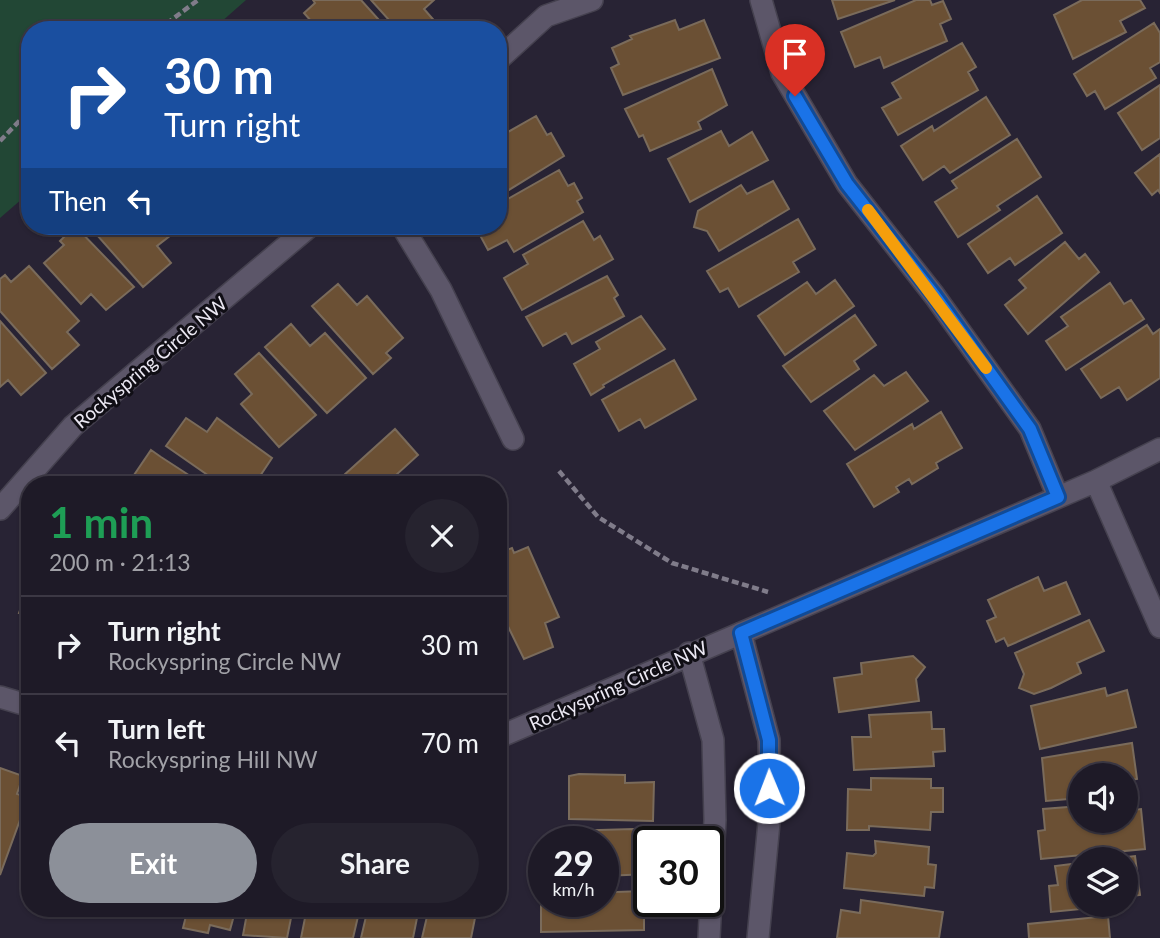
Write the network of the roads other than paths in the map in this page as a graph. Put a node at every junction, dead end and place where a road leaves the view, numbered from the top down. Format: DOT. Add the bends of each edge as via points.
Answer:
graph roads {
  1 [pos="592,0"];
  2 [pos="761,0"];
  3 [pos="507,52"];
  4 [pos="299,235"];
  5 [pos="407,235"];
  6 [pos="513,439"];
  7 [pos="1160,449"];
  8 [pos="29,476"];
  9 [pos="1096,481"];
  10 [pos="21,485"];
  11 [pos="1058,497"];
  12 [pos="0,509"];
  13 [pos="1160,627"];
  14 [pos="741,633"];
  15 [pos="690,653"];
  16 [pos="0,697"];
  17 [pos="21,703"];
  18 [pos="507,733"];
  19 [pos="709,938"];
  20 [pos="758,938"];
  1 -- 3 [label="street" via="546,16"];
  2 -- 11 [label="street" via="782,74 847,184 1030,429"];
  4 -- 8 [label="street, Rockyspring Circle NW" via="73,426"];
  5 -- 6 [label="street" via="441,290"];
  7 -- 9 [label="street, Rockyspring Circle NW"];
  9 -- 11 [label="street, Rockyspring Circle NW"];
  9 -- 13 [label="street"];
  10 -- 12 [label="street, Rockyspring Circle NW"];
  11 -- 14 [label="street, Rockyspring Circle NW"];
  14 -- 15 [label="street, Rockyspring Circle NW"];
  14 -- 20 [label="street" via="769,740 770,812"];
  15 -- 18 [label="street, Rockyspring Circle NW"];
  15 -- 19 [label="street" via="713,740 715,820"];
  16 -- 17 [label="street"];
}
